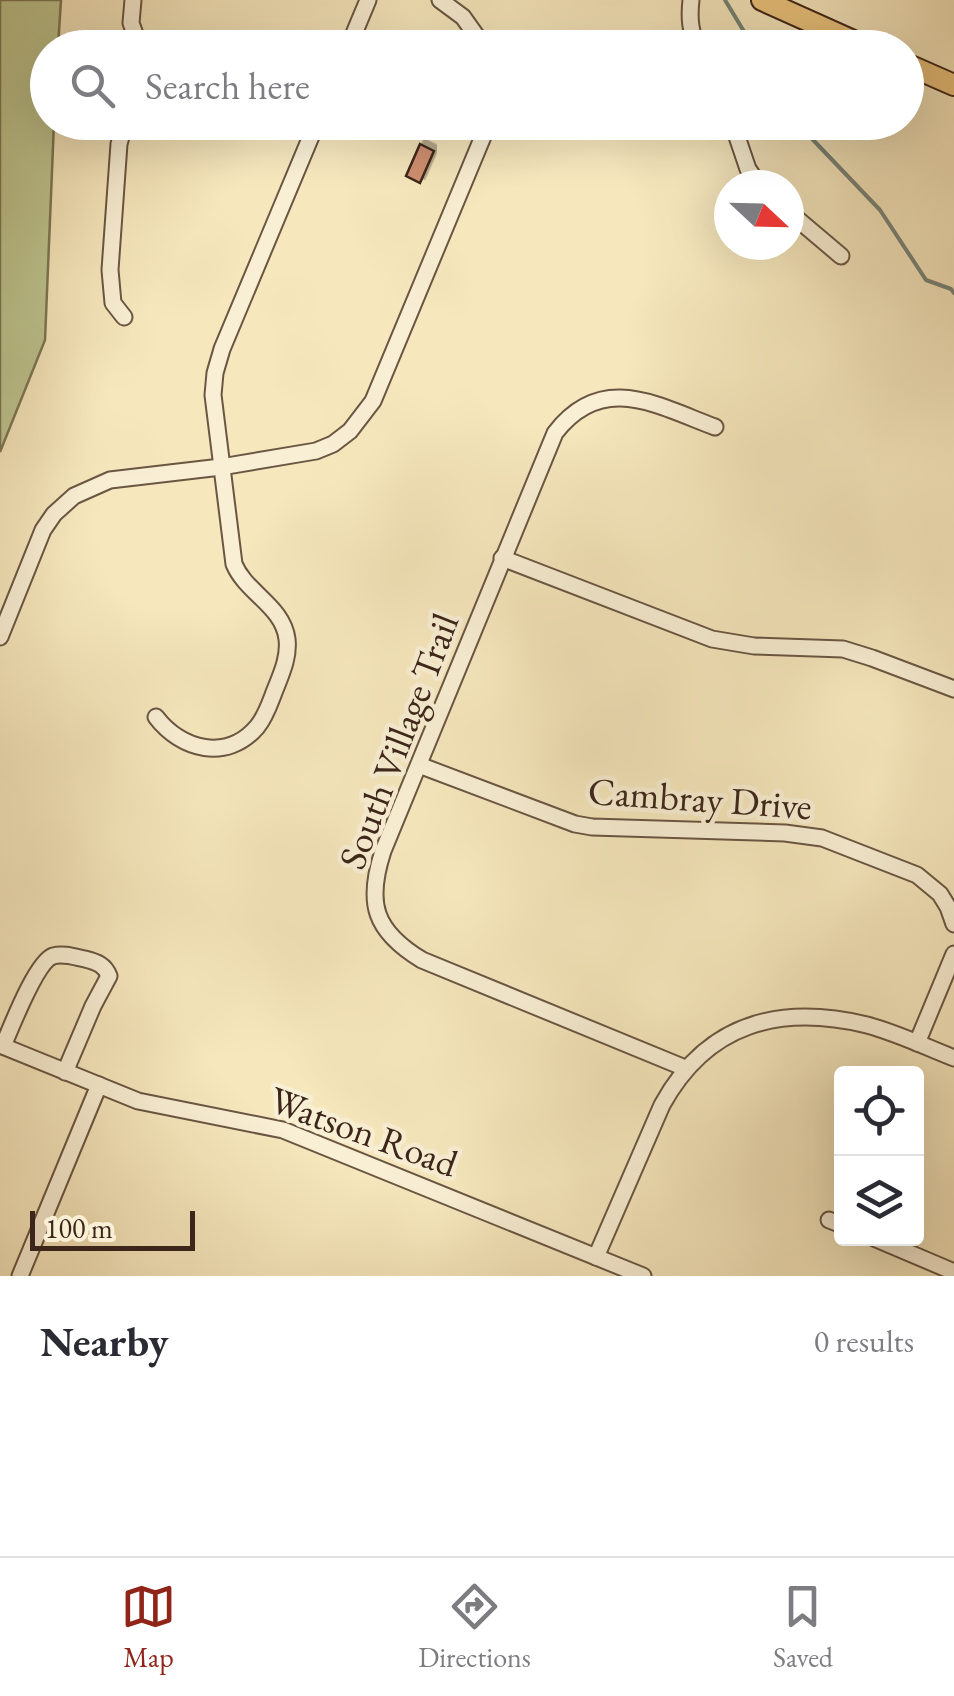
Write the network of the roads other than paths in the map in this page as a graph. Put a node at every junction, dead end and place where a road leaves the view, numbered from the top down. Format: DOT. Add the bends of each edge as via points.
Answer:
graph roads {
  1 [pos="133,0"];
  2 [pos="368,0"];
  3 [pos="440,0"];
  4 [pos="691,0"];
  5 [pos="762,0"];
  6 [pos="133,30"];
  7 [pos="356,30"];
  8 [pos="472,30"];
  9 [pos="691,30"];
  10 [pos="829,30"];
  11 [pos="924,72"];
  12 [pos="954,85"];
  13 [pos="120,140"];
  14 [pos="310,140"];
  15 [pos="482,140"];
  16 [pos="738,140"];
  17 [pos="748,170"];
  18 [pos="804,225"];
  19 [pos="841,256"];
  20 [pos="124,318"];
  21 [pos="714,426"];
  22 [pos="221,467"];
  23 [pos="502,558"];
  24 [pos="0,637"];
  25 [pos="954,690"];
  26 [pos="156,717"];
  27 [pos="419,765"];
  28 [pos="954,924"];
  29 [pos="954,954"];
  30 [pos="917,1043"];
  31 [pos="1,1046"];
  32 [pos="954,1058"];
  33 [pos="685,1068"];
  34 [pos="64,1072"];
  35 [pos="98,1086"];
  36 [pos="893,1246"];
  37 [pos="596,1257"];
  38 [pos="954,1272"];
  39 [pos="20,1276"];
  40 [pos="644,1276"];
  1 -- 6 [label="street"];
  2 -- 7 [label="street"];
  3 -- 8 [label="street"];
  4 -- 9 [label="street"];
  5 -- 10 [label="main road"];
  11 -- 12 [label="main road"];
  13 -- 20 [label="street" via="110,270 114,304"];
  14 -- 22 [label="street" via="217,362 212,396"];
  15 -- 22 [label="street" via="361,420 316,451"];
  16 -- 17 [label="street"];
  18 -- 19 [label="street"];
  21 -- 23 [label="street, South Village Trail" via="626,398 578,408 555,432"];
  22 -- 24 [label="street" via="110,480 74,496 44,530"];
  22 -- 26 [label="street" via="234,564 284,627 285,665 265,714 235,742 190,745"];
  23 -- 25 [label="street" via="712,639 844,650"];
  23 -- 27 [label="street, South Village Trail"];
  27 -- 28 [label="street, Cambray Drive" via="575,824 822,838 917,875 940,894"];
  27 -- 33 [label="street, South Village Trail" via="373,890 392,938 422,960"];
  29 -- 30 [label="street"];
  30 -- 32 [label="street"];
  30 -- 33 [label="street" via="867,1025 790,1018 744,1028"];
  31 -- 34 [label="street, Watson Road"];
  31 -- 34 [label="street" via="47,959 92,960 109,976"];
  33 -- 37 [label="street" via="662,1105"];
  34 -- 35 [label="street, Watson Road"];
  35 -- 37 [label="street, Watson Road" via="138,1102 283,1130"];
  35 -- 39 [label="street"];
  36 -- 38 [label="street"];
  37 -- 40 [label="street, Watson Road"];
}
